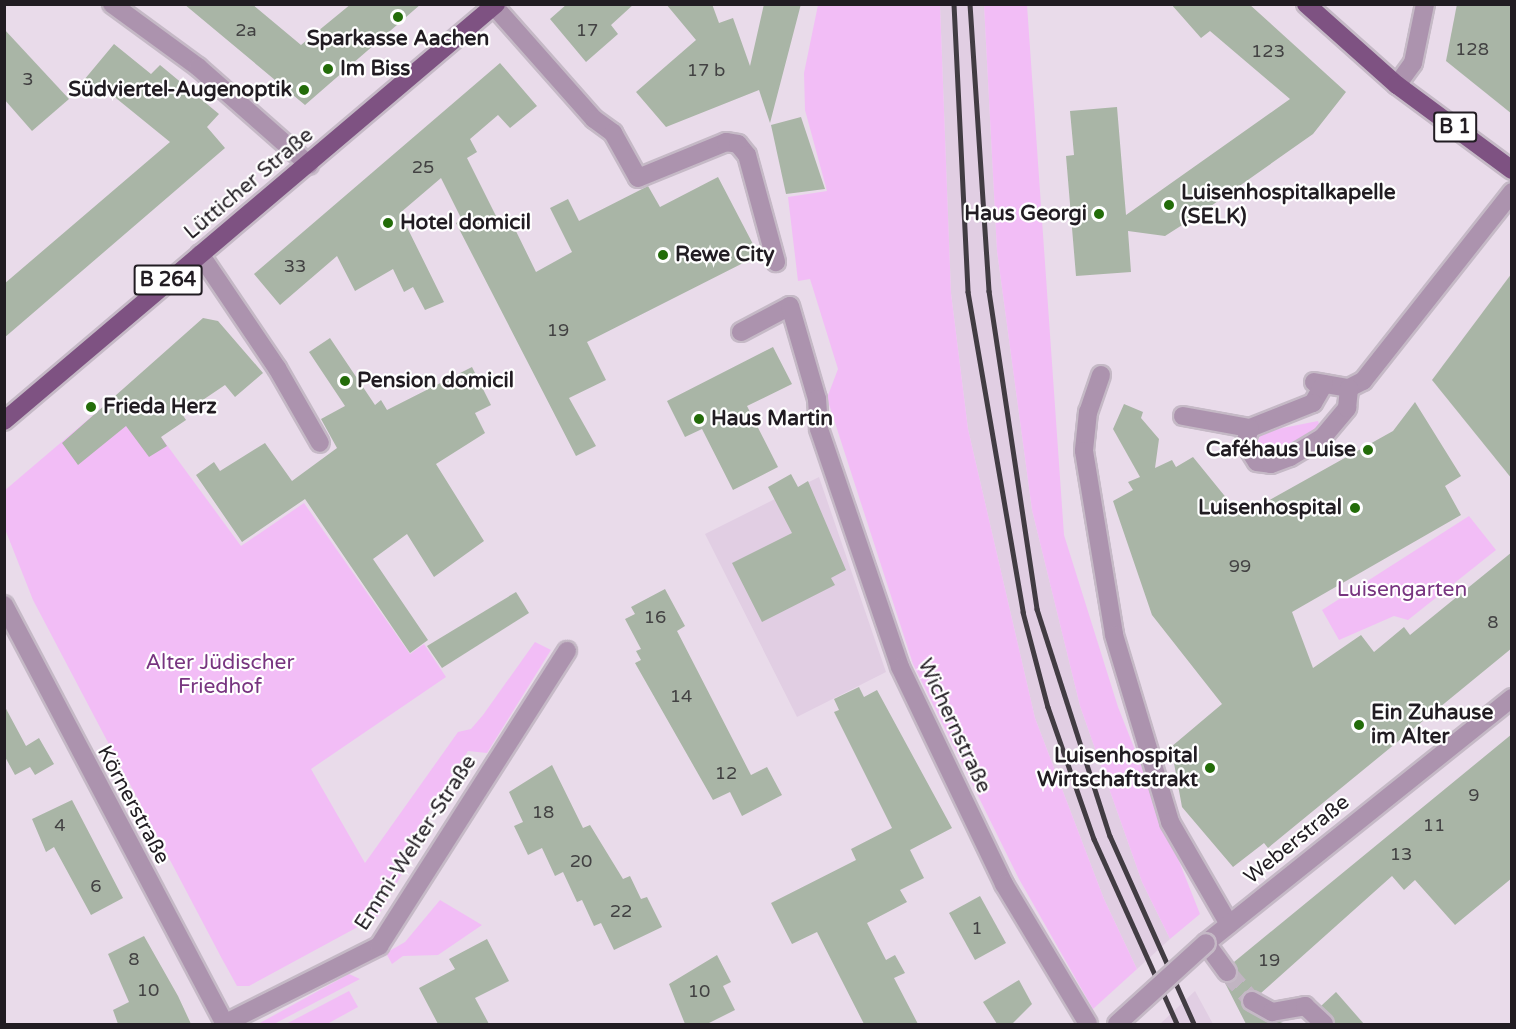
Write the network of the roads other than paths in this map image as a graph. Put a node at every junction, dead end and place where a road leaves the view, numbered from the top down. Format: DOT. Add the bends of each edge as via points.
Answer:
graph roads {
  1 [pos="112,4"];
  2 [pos="1306,4"];
  3 [pos="1425,4"];
  4 [pos="490,6"];
  5 [pos="1397,85"];
  6 [pos="309,165"];
  7 [pos="1512,170"];
  8 [pos="1512,192"];
  9 [pos="200,254"];
  10 [pos="776,261"];
  11 [pos="741,332"];
  12 [pos="1101,375"];
  13 [pos="1349,388"];
  14 [pos="1183,416"];
  15 [pos="4,421"];
  16 [pos="1250,428"];
  17 [pos="320,443"];
  18 [pos="4,605"];
  19 [pos="567,651"];
  20 [pos="1512,698"];
  21 [pos="1229,924"];
  22 [pos="1206,943"];
  23 [pos="1227,972"];
  24 [pos="1251,1001"];
  25 [pos="224,1024"];
  26 [pos="1088,1024"];
  27 [pos="1117,1024"];
  28 [pos="1324,1024"];
  1 -- 6 [label="street" via="189,60"];
  2 -- 5 [label="main road, B 1"];
  3 -- 5 [label="street" via="1413,63"];
  4 -- 6 [label="main road, Lütticher Straße / B 264"];
  4 -- 10 [label="street" via="594,119 613,133 638,178 726,142 738,144 747,154"];
  5 -- 7 [label="main road, B 1"];
  6 -- 9 [label="main road, Lütticher Straße / B 264"];
  8 -- 13 [label="street" via="1384,358"];
  9 -- 15 [label="main road, Lütticher Straße / B 264"];
  9 -- 17 [label="street" via="277,368"];
  11 -- 26 [label="street, Wichernstraße" via="790,306 817,399 819,429 900,667 1004,884"];
  12 -- 21 [label="street" via="1088,412 1084,451 1114,635 1170,822"];
  13 -- 16 [label="street" via="1319,383 1313,403"];
  13 -- 16 [label="street" via="1347,408 1336,425 1290,457 1271,464 1257,462 1245,443"];
  14 -- 16 [label="street"];
  18 -- 25 [label="street, Körnerstraße"];
  19 -- 25 [label="street, Emmi-Welter-Straße" via="379,946"];
  20 -- 21 [label="street, Weberstraße"];
  21 -- 22 [label="street, Weberstraße"];
  22 -- 23 [label="street"];
  22 -- 27 [label="street, Weberstraße, bridge"];
  24 -- 28 [label="street" via="1272,1012 1305,1006"];
}
